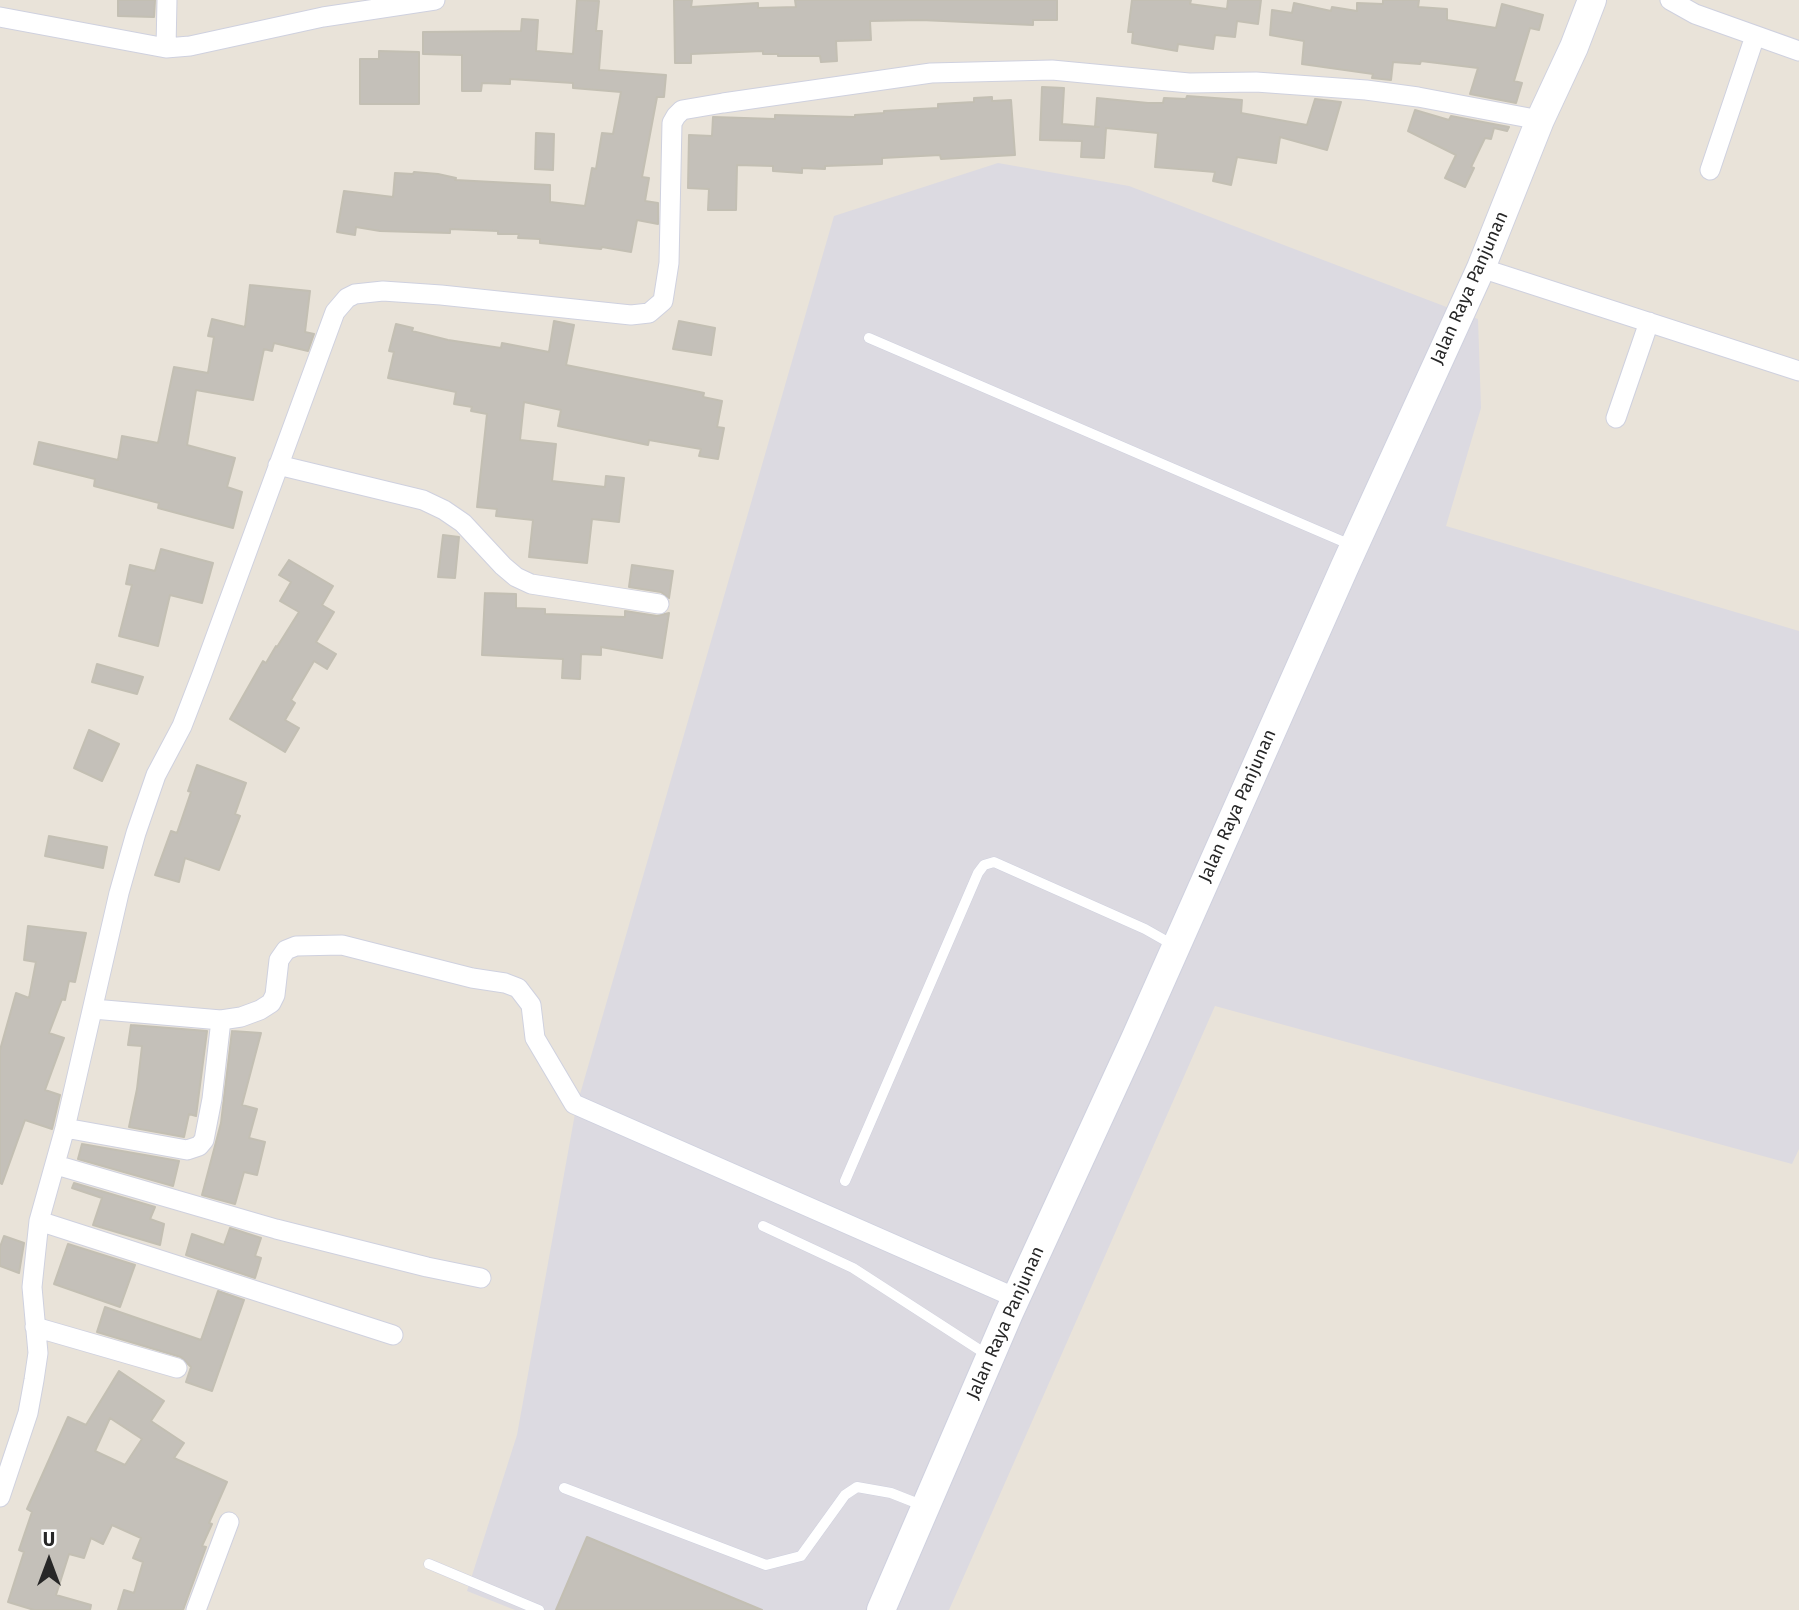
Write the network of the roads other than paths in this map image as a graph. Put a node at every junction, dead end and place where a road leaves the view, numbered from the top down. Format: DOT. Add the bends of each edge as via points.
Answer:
graph roads {
  1 [pos="167,0"];
  2 [pos="435,0"];
  3 [pos="1592,0"];
  4 [pos="1684,4"];
  5 [pos="0,17"];
  6 [pos="1755,36"];
  7 [pos="166,48"];
  8 [pos="1799,51"];
  9 [pos="1540,120"];
  10 [pos="1710,170"];
  11 [pos="1489,271"];
  12 [pos="1650,322"];
  13 [pos="869,338"];
  14 [pos="1799,371"];
  15 [pos="1616,418"];
  16 [pos="278,465"];
  17 [pos="1354,546"];
  18 [pos="659,604"];
  19 [pos="1176,946"];
  20 [pos="93,1009"];
  21 [pos="221,1020"];
  22 [pos="65,1128"];
  23 [pos="55,1165"];
  24 [pos="845,1181"];
  25 [pos="39,1221"];
  26 [pos="763,1226"];
  27 [pos="481,1278"];
  28 [pos="1016,1298"];
  29 [pos="35,1327"];
  30 [pos="393,1335"];
  31 [pos="991,1358"];
  32 [pos="177,1368"];
  33 [pos="564,1488"];
  34 [pos="0,1497"];
  35 [pos="927,1507"];
  36 [pos="229,1522"];
  37 [pos="429,1564"];
  38 [pos="196,1610"];
  39 [pos="539,1610"];
  40 [pos="881,1610"];
  1 -- 7 [label="street"];
  2 -- 7 [label="street"];
  3 -- 9 [label="main road, Jalan Raya Panjunan"];
  4 -- 6 [label="street"];
  5 -- 7 [label="street"];
  6 -- 8 [label="street"];
  6 -- 10 [label="street"];
  9 -- 11 [label="main road, Jalan Raya Panjunan"];
  9 -- 16 [label="street" via="1366,90 1256,82 1189,83 1052,70 931,73 682,110 672,123 669,263 663,301 649,313 631,316 441,295 355,294 335,312"];
  11 -- 12 [label="street"];
  11 -- 17 [label="main road, Jalan Raya Panjunan"];
  12 -- 14 [label="street"];
  12 -- 15 [label="street"];
  13 -- 17 [label="lane"];
  16 -- 18 [label="street" via="424,500 463,523 503,566 531,584"];
  16 -- 20 [label="street" via="182,726 156,775 136,833"];
  17 -- 19 [label="main road, Jalan Raya Panjunan"];
  19 -- 24 [label="lane" via="994,862 984,865"];
  19 -- 28 [label="main road, Jalan Raya Panjunan"];
  20 -- 21 [label="street"];
  20 -- 22 [label="street"];
  21 -- 22 [label="street" via="212,1099 199,1146 187,1150"];
  21 -- 28 [label="street" via="241,1017 271,1003 279,960 296,946 342,945 505,983 519,988 531,1005 535,1038 574,1104"];
  22 -- 23 [label="street"];
  23 -- 25 [label="street"];
  23 -- 27 [label="street" via="276,1229"];
  25 -- 29 [label="street" via="32,1287"];
  25 -- 30 [label="street"];
  26 -- 31 [label="lane" via="853,1268"];
  28 -- 31 [label="main road, Jalan Raya Panjunan"];
  29 -- 32 [label="street"];
  29 -- 34 [label="street" via="37,1353 28,1413"];
  31 -- 35 [label="main road, Jalan Raya Panjunan"];
  33 -- 35 [label="lane" via="766,1565 801,1556 845,1495 858,1487"];
  35 -- 40 [label="main road, Jalan Raya Panjunan"];
  36 -- 38 [label="street"];
  37 -- 39 [label="lane"];
}
